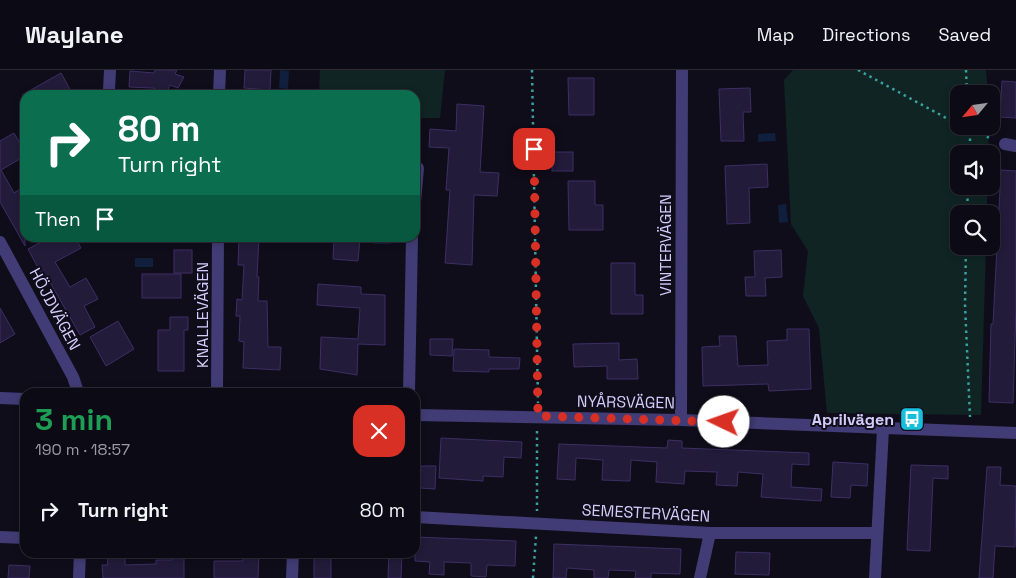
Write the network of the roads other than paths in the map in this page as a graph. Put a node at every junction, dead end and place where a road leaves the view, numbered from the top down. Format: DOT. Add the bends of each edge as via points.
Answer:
graph roads {
  1 [pos="110,70"];
  2 [pos="220,70"];
  3 [pos="682,70"];
  4 [pos="110,90"];
  5 [pos="219,90"];
  6 [pos="0,242"];
  7 [pos="218,242"];
  8 [pos="412,242"];
  9 [pos="76,388"];
  10 [pos="217,388"];
  11 [pos="409,388"];
  12 [pos="0,398"];
  13 [pos="20,399"];
  14 [pos="420,416"];
  15 [pos="681,420"];
  16 [pos="883,429"];
  17 [pos="1016,433"];
  18 [pos="420,517"];
  19 [pos="710,533"];
  20 [pos="876,533"];
  21 [pos="0,536"];
  22 [pos="20,538"];
  23 [pos="80,558"];
  24 [pos="293,558"];
  25 [pos="80,578"];
  26 [pos="292,578"];
  27 [pos="700,578"];
  28 [pos="875,578"];
  1 -- 4 [label="street"];
  2 -- 5 [label="street"];
  3 -- 15 [label="street, VINTERVÄGEN"];
  6 -- 9 [label="street, HÖJDVÄGEN"];
  7 -- 10 [label="street, KNALLEVÄGEN"];
  8 -- 11 [label="street"];
  12 -- 13 [label="street"];
  14 -- 15 [label="street, NYÅRSVÄGEN"];
  15 -- 16 [label="street, NYÅRSVÄGEN"];
  16 -- 17 [label="street, NYÅRSVÄGEN"];
  16 -- 20 [label="street"];
  18 -- 19 [label="street, SEMESTERVÄGEN"];
  19 -- 20 [label="street, SEMESTERVÄGEN"];
  19 -- 27 [label="street"];
  20 -- 28 [label="street"];
  21 -- 22 [label="street"];
  23 -- 25 [label="street"];
  24 -- 26 [label="street"];
}
